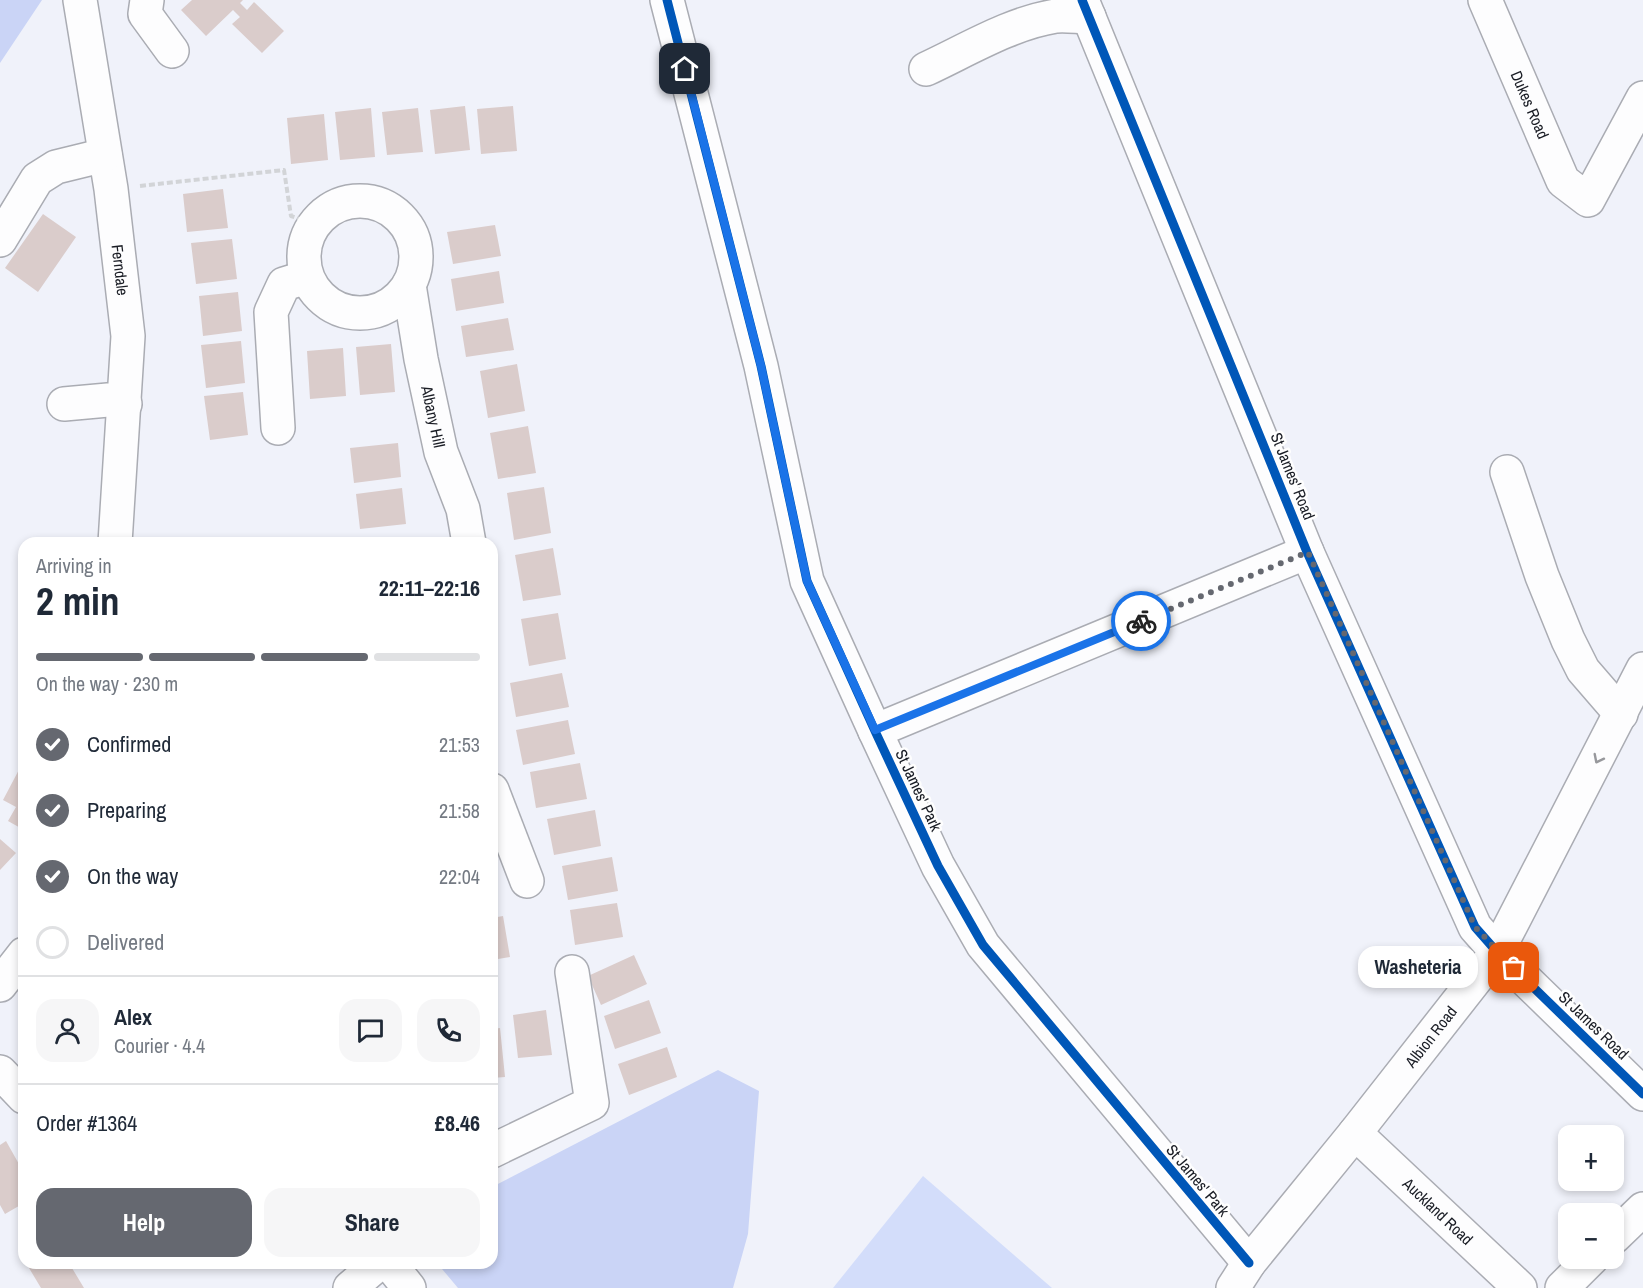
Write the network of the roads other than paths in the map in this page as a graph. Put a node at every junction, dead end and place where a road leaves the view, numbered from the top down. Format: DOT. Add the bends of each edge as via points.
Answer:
graph roads {
  1 [pos="80,0"];
  2 [pos="147,0"];
  3 [pos="667,0"];
  4 [pos="1485,0"];
  5 [pos="1085,8"];
  6 [pos="172,51"];
  7 [pos="926,69"];
  8 [pos="1643,98"];
  9 [pos="105,155"];
  10 [pos="0,240"];
  11 [pos="307,277"];
  12 [pos="409,285"];
  13 [pos="64,404"];
  14 [pos="125,404"];
  15 [pos="278,428"];
  16 [pos="1508,472"];
  17 [pos="115,537"];
  18 [pos="468,537"];
  19 [pos="1308,552"];
  20 [pos="1643,669"];
  21 [pos="1621,714"];
  22 [pos="875,730"];
  23 [pos="498,813"];
  24 [pos="513,869"];
  25 [pos="1497,952"];
  26 [pos="572,972"];
  27 [pos="0,1072"];
  28 [pos="18,1091"];
  29 [pos="1643,1094"];
  30 [pos="1355,1133"];
  31 [pos="498,1148"];
  32 [pos="1643,1209"];
  33 [pos="1624,1227"];
  34 [pos="372,1269"];
  35 [pos="394,1269"];
  36 [pos="1581,1269"];
  37 [pos="1241,1276"];
  38 [pos="350,1288"];
  39 [pos="409,1288"];
  40 [pos="1520,1288"];
  41 [pos="1562,1288"];
  1 -- 9 [label="street, Ferndale"];
  2 -- 6 [label="street" via="145,14"];
  3 -- 22 [label="street, St James' Park" via="761,366 807,581"];
  4 -- 8 [label="street, Dukes Road" via="1563,181 1588,200"];
  5 -- 7 [label="street" via="1005,32"];
  5 -- 19 [label="street, St James' Road"];
  9 -- 10 [label="street" via="56,167 37,179"];
  9 -- 14 [label="street, Ferndale" via="128,336"];
  11 -- 12 [label="street" via="329,305 364,314 397,300"];
  11 -- 12 [label="street, Albany Hill" via="303,259 314,224 327,211 363,201 382,205 410,230 416,268"];
  11 -- 15 [label="street" via="284,284 271,312"];
  12 -- 18 [label="street, Albany Hill" via="441,452 463,509"];
  13 -- 14 [label="street" via="108,400"];
  14 -- 17 [label="street, Ferndale"];
  16 -- 21 [label="street" via="1568,640 1583,670"];
  19 -- 22 [label="street"];
  19 -- 25 [label="street, St James' Road" via="1475,927"];
  20 -- 21 [label="street, Albion Road"];
  21 -- 25 [label="street, Albion Road, one-way"];
  22 -- 37 [label="street, St James' Park" via="938,866 983,945"];
  23 -- 24 [label="street"];
  25 -- 29 [label="street, St James Road"];
  25 -- 30 [label="street, Albion Road"];
  26 -- 31 [label="street" via="592,1103"];
  27 -- 28 [label="street"];
  30 -- 37 [label="street, Albion Road"];
  30 -- 40 [label="street, Auckland Road"];
  32 -- 33 [label="street"];
  34 -- 38 [label="street"];
  35 -- 39 [label="street"];
  36 -- 41 [label="street"];
}
